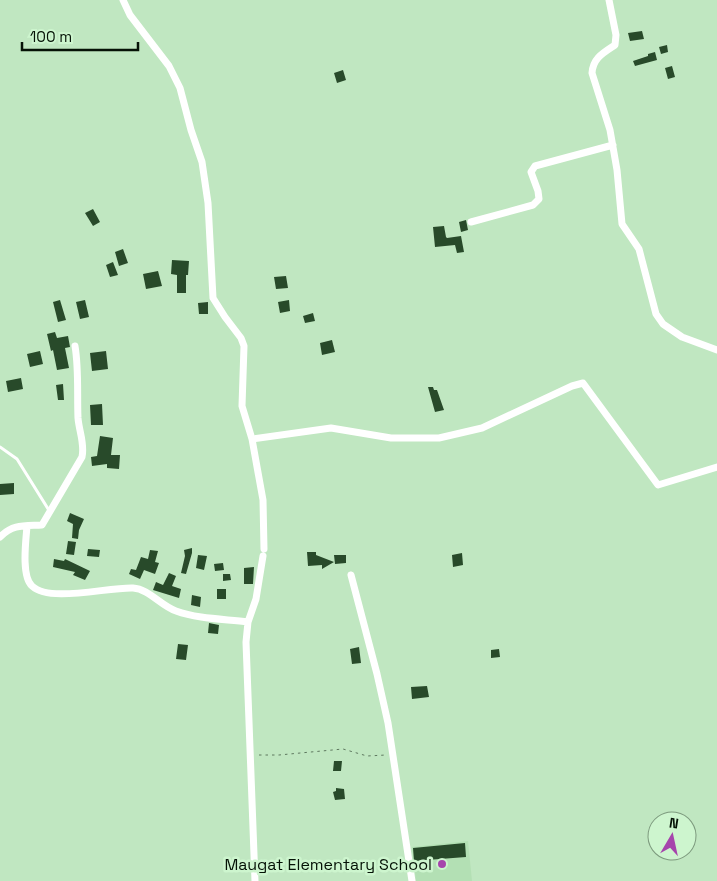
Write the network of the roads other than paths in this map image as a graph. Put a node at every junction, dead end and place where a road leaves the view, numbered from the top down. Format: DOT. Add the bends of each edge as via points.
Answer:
graph roads {
  1 [pos="123,0"];
  2 [pos="608,0"];
  3 [pos="613,145"];
  4 [pos="471,222"];
  5 [pos="75,346"];
  6 [pos="717,350"];
  7 [pos="252,439"];
  8 [pos="0,447"];
  9 [pos="717,467"];
  10 [pos="50,512"];
  11 [pos="27,526"];
  12 [pos="0,537"];
  13 [pos="350,575"];
  14 [pos="248,622"];
  15 [pos="255,881"];
  16 [pos="412,881"];
  1 -- 7 [label="street" via="130,15 169,66 180,88 202,162 208,203 213,298 244,346 242,406"];
  2 -- 3 [label="street" via="616,35 615,45 596,59 592,73"];
  3 -- 4 [label="street" via="535,166 531,172 539,199 533,205"];
  3 -- 6 [label="street" via="622,224 639,249 656,314 663,324 682,337"];
  5 -- 10 [label="street" via="83,453"];
  7 -- 9 [label="street" via="330,428 391,438 439,438 482,428 583,383 658,485"];
  7 -- 14 [label="street" via="263,500 264,552 256,599"];
  8 -- 10 [label="lane" via="17,459"];
  10 -- 11 [label="street" via="42,525"];
  11 -- 12 [label="street" via="13,527"];
  11 -- 14 [label="street" via="27,576 36,589 61,594 136,588 176,611"];
  13 -- 16 [label="street" via="377,674"];
  14 -- 15 [label="street" via="246,642"];
}
